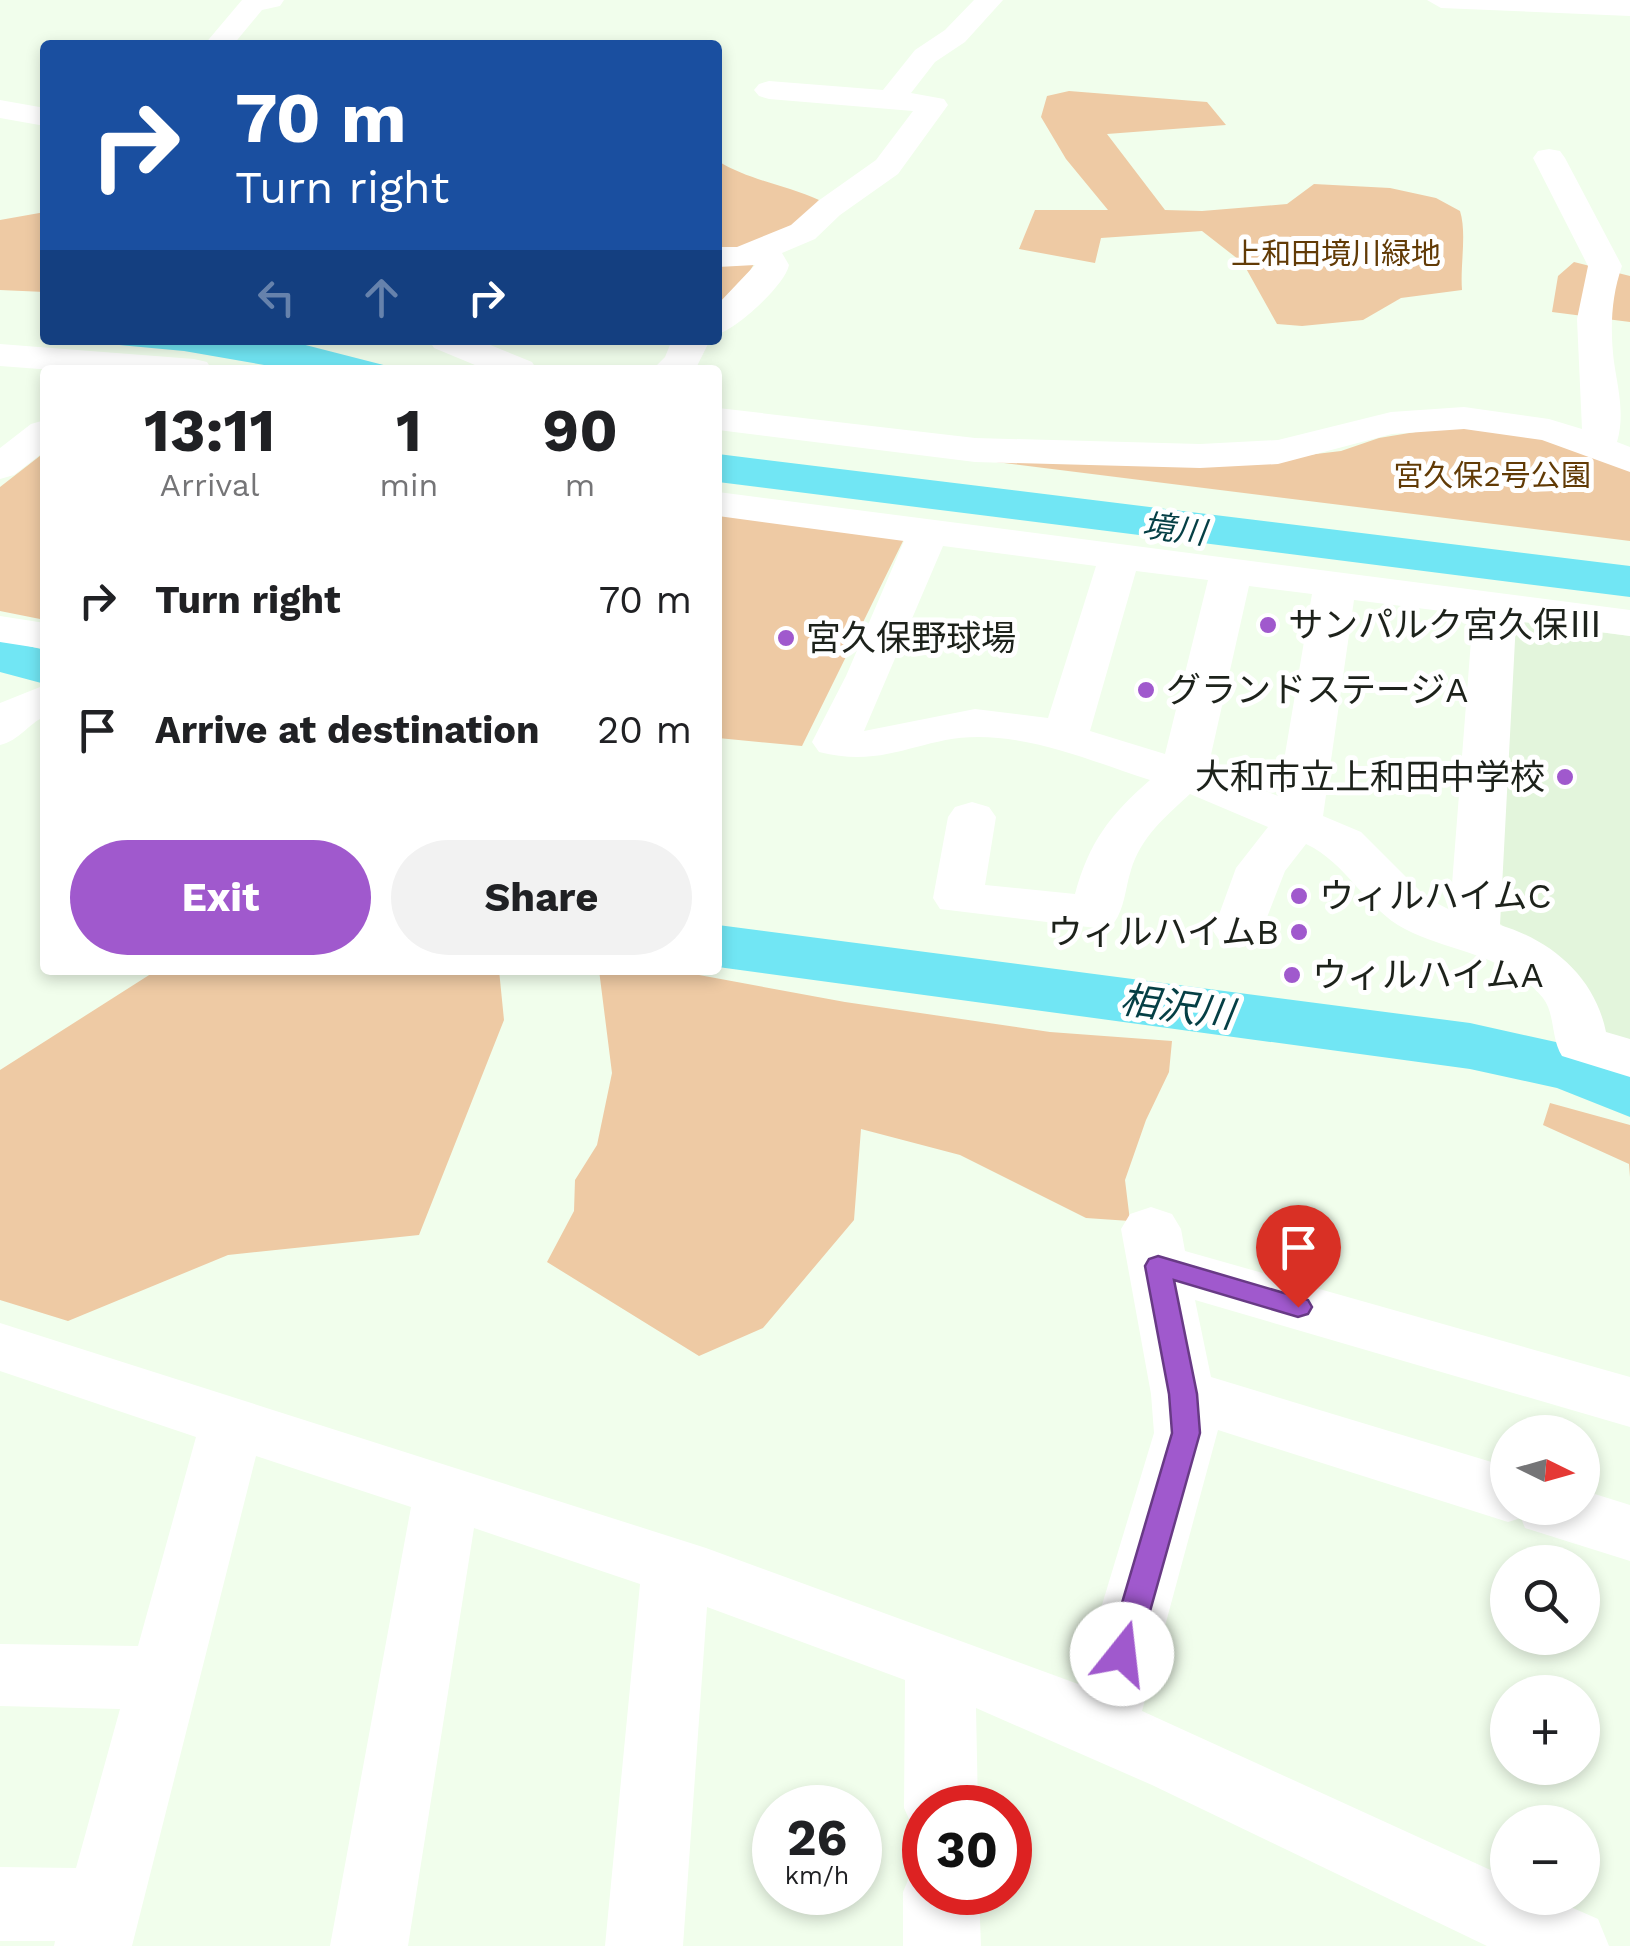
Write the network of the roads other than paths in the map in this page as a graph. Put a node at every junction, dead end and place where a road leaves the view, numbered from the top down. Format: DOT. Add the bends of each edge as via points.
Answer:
graph roads {
  1 [pos="270,0"];
  2 [pos="989,0"];
  3 [pos="1442,0"];
  4 [pos="1495,2"];
  5 [pos="1630,8"];
  6 [pos="222,40"];
  7 [pos="769,90"];
  8 [pos="891,99"];
  9 [pos="0,109"];
  10 [pos="40,116"];
  11 [pos="1549,158"];
  12 [pos="763,249"];
  13 [pos="722,257"];
  14 [pos="722,320"];
  15 [pos="456,345"];
  16 [pos="534,345"];
  17 [pos="7,362"];
  18 [pos="68,365"];
  19 [pos="497,365"];
  20 [pos="507,365"];
  21 [pos="722,419"];
  22 [pos="40,436"];
  23 [pos="1613,453"];
  24 [pos="0,468"];
  25 [pos="722,505"];
  26 [pos="928,533"];
  27 [pos="1120,556"];
  28 [pos="1232,571"];
  29 [pos="1336,585"];
  30 [pos="1495,604"];
  31 [pos="1630,623"];
  32 [pos="0,629"];
  33 [pos="40,635"];
  34 [pos="40,701"];
  35 [pos="0,731"];
  36 [pos="1065,738"];
  37 [pos="1183,775"];
  38 [pos="972,817"];
  39 [pos="1298,822"];
  40 [pos="1240,931"];
  41 [pos="1474,934"];
  42 [pos="1630,1058"];
  43 [pos="0,1348"];
  44 [pos="1183,1394"];
  45 [pos="1630,1402"];
  46 [pos="232,1424"];
  47 [pos="1490,1488"];
  48 [pos="447,1494"];
  49 [pos="1600,1523"];
  50 [pos="1630,1532"];
  51 [pos="676,1568"];
  52 [pos="940,1662"];
  53 [pos="0,1675"];
  54 [pos="164,1678"];
  55 [pos="1101,1728"];
  56 [pos="941,1785"];
  57 [pos="0,1904"];
  58 [pos="942,1915"];
  59 [pos="99,1926"];
  60 [pos="369,1946"];
  61 [pos="644,1946"];
  62 [pos="942,1946"];
  63 [pos="1570,1946"];
  1 -- 6 [label="street" via="253,4"];
  2 -- 8 [label="street" via="924,56"];
  3 -- 4 [label="street"];
  4 -- 5 [label="street"];
  7 -- 8 [label="street"];
  8 -- 12 [label="street" via="933,106 887,167 804,232"];
  9 -- 10 [label="street"];
  11 -- 23 [label="street" via="1605,266 1596,289 1595,354"];
  12 -- 13 [label="street"];
  12 -- 14 [label="street" via="771,272"];
  15 -- 19 [label="street"];
  16 -- 20 [label="street"];
  17 -- 18 [label="street"];
  21 -- 23 [label="street" via="1016,454 1200,456 1278,452 1390,424 1464,418 1549,430"];
  22 -- 24 [label="street"];
  25 -- 26 [label="street"];
  26 -- 27 [label="street"];
  26 -- 36 [label="street" via="834,742 870,745 975,724"];
  27 -- 28 [label="street"];
  27 -- 36 [label="street"];
  28 -- 29 [label="street"];
  28 -- 37 [label="street"];
  29 -- 30 [label="street"];
  29 -- 39 [label="street"];
  30 -- 31 [label="street"];
  30 -- 41 [label="street"];
  32 -- 33 [label="street"];
  34 -- 35 [label="street"];
  36 -- 37 [label="street"];
  37 -- 38 [label="street" via="1128,824 1096,912 958,898"];
  37 -- 39 [label="street"];
  39 -- 40 [label="street" via="1261,868"];
  39 -- 41 [label="street" via="1344,843 1425,919"];
  41 -- 42 [label="street" via="1521,954 1564,988 1581,1043"];
  43 -- 46 [label="street"];
  44 -- 45 [label="street" via="1155,1248 1544,1380"];
  44 -- 47 [label="street"];
  44 -- 55 [label="street" via="1186,1433"];
  46 -- 48 [label="street"];
  46 -- 54 [label="street"];
  48 -- 51 [label="street"];
  48 -- 60 [label="street"];
  49 -- 50 [label="street"];
  51 -- 52 [label="street"];
  51 -- 61 [label="street"];
  52 -- 55 [label="street"];
  52 -- 56 [label="street"];
  53 -- 54 [label="street"];
  54 -- 59 [label="street"];
  55 -- 63 [label="street"];
  57 -- 59 [label="street"];
  58 -- 62 [label="street"];
}
